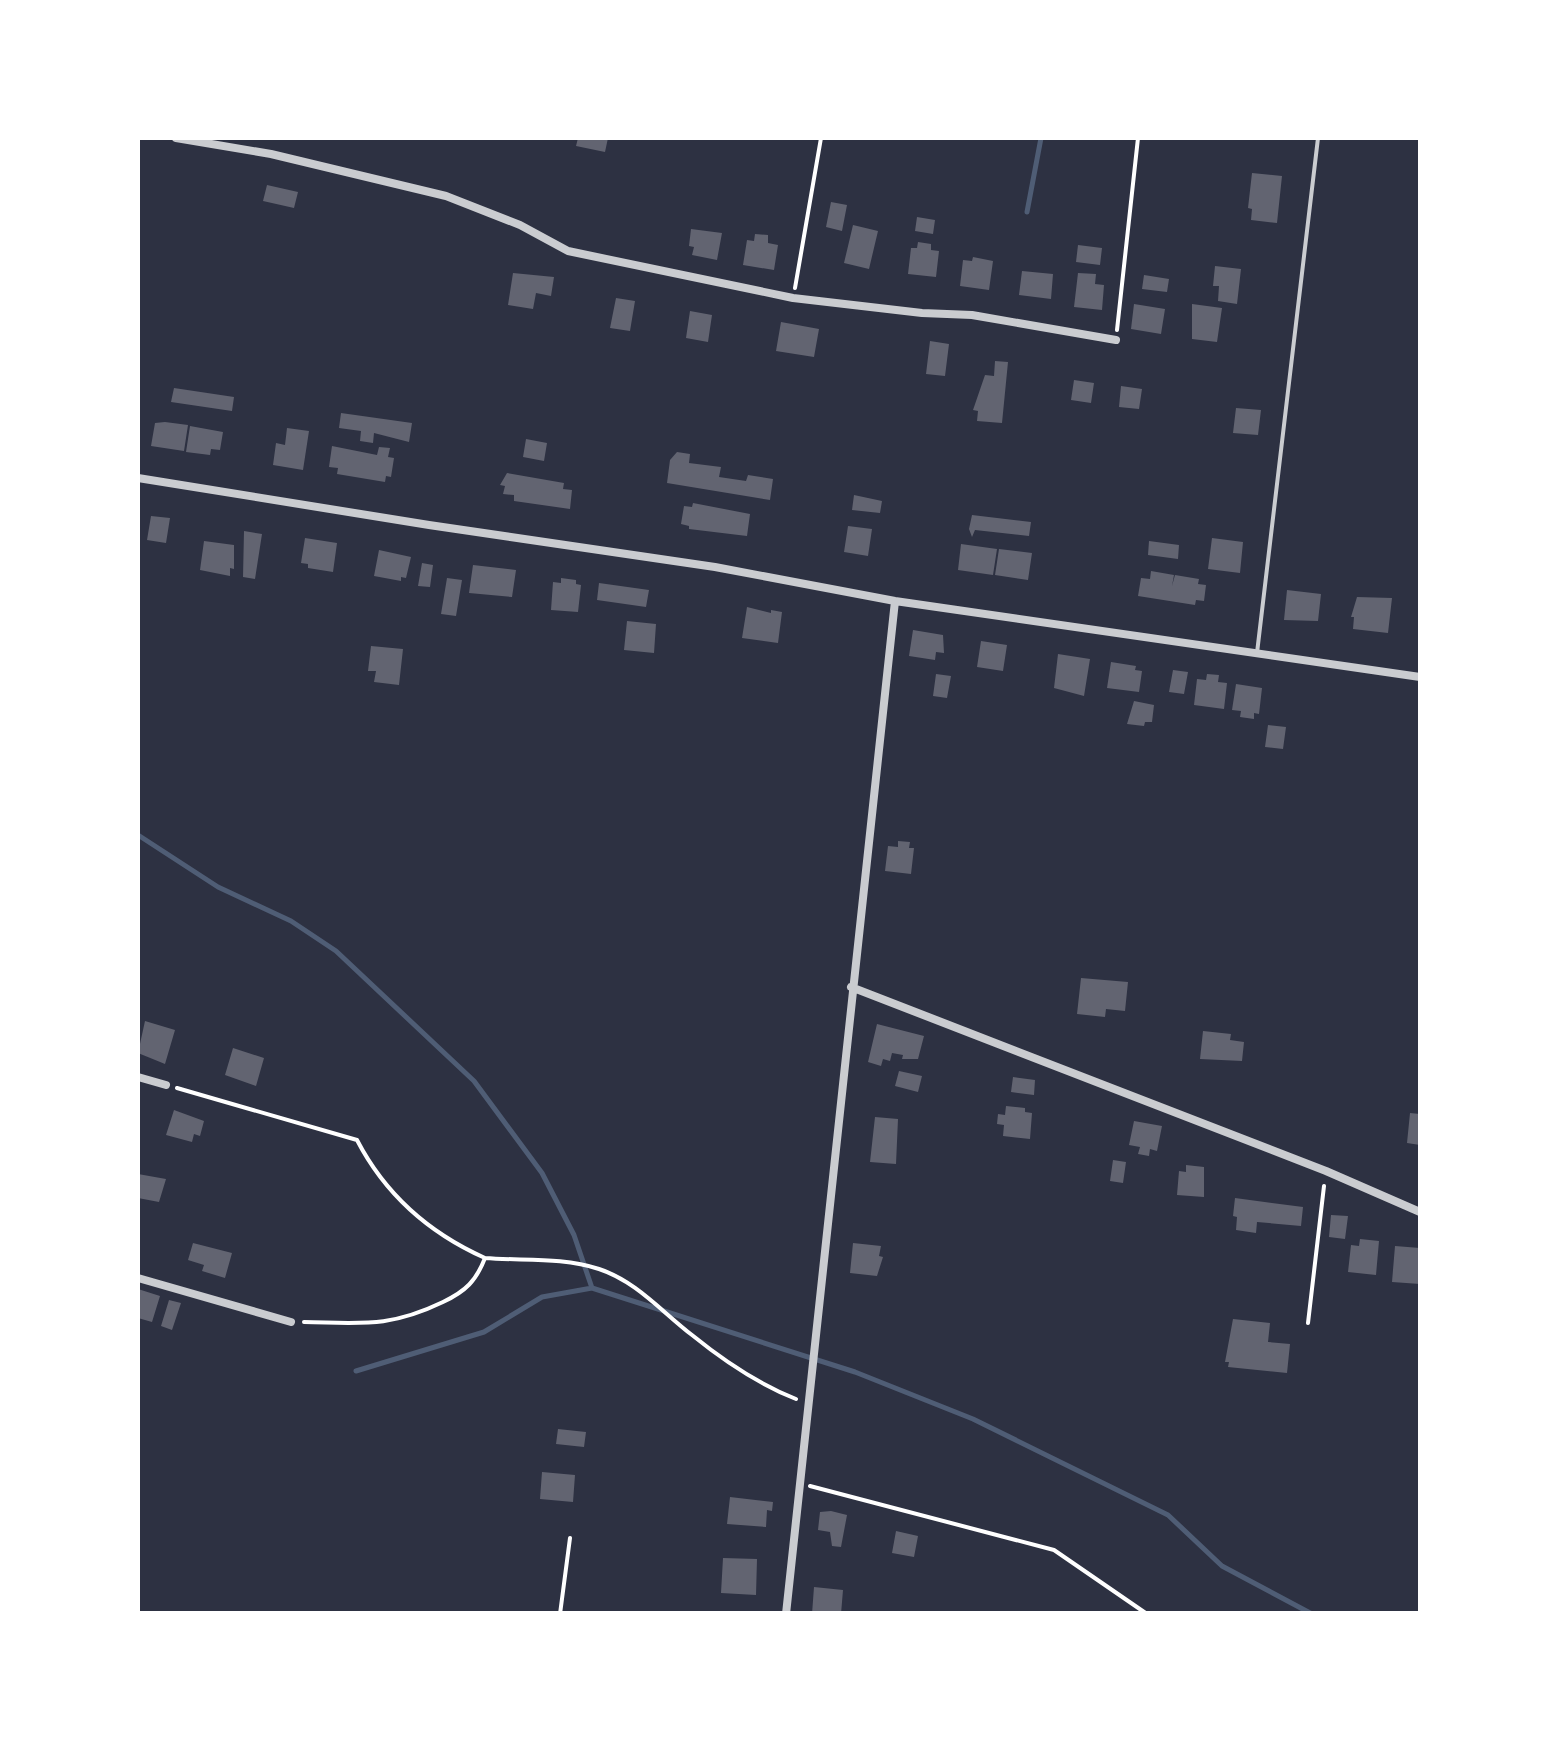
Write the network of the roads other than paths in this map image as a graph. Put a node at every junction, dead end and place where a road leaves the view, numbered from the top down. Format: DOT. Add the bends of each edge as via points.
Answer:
graph roads {
  1 [pos="176,138"];
  2 [pos="1318,138"];
  3 [pos="1116,340"];
  4 [pos="138,478"];
  5 [pos="894,601"];
  6 [pos="1256,653"];
  7 [pos="1420,677"];
  8 [pos="851,986"];
  9 [pos="138,1078"];
  10 [pos="166,1085"];
  11 [pos="1420,1212"];
  12 [pos="138,1278"];
  13 [pos="291,1322"];
  14 [pos="786,1614"];
  1 -- 3 [label="street" via="446,196 568,251 793,298 972,315"];
  2 -- 6 [label="lane"];
  4 -- 5 [label="street"];
  5 -- 6 [label="street"];
  5 -- 8 [label="street"];
  6 -- 7 [label="street"];
  8 -- 11 [label="street"];
  8 -- 14 [label="street"];
  9 -- 10 [label="street"];
  12 -- 13 [label="street"];
}
